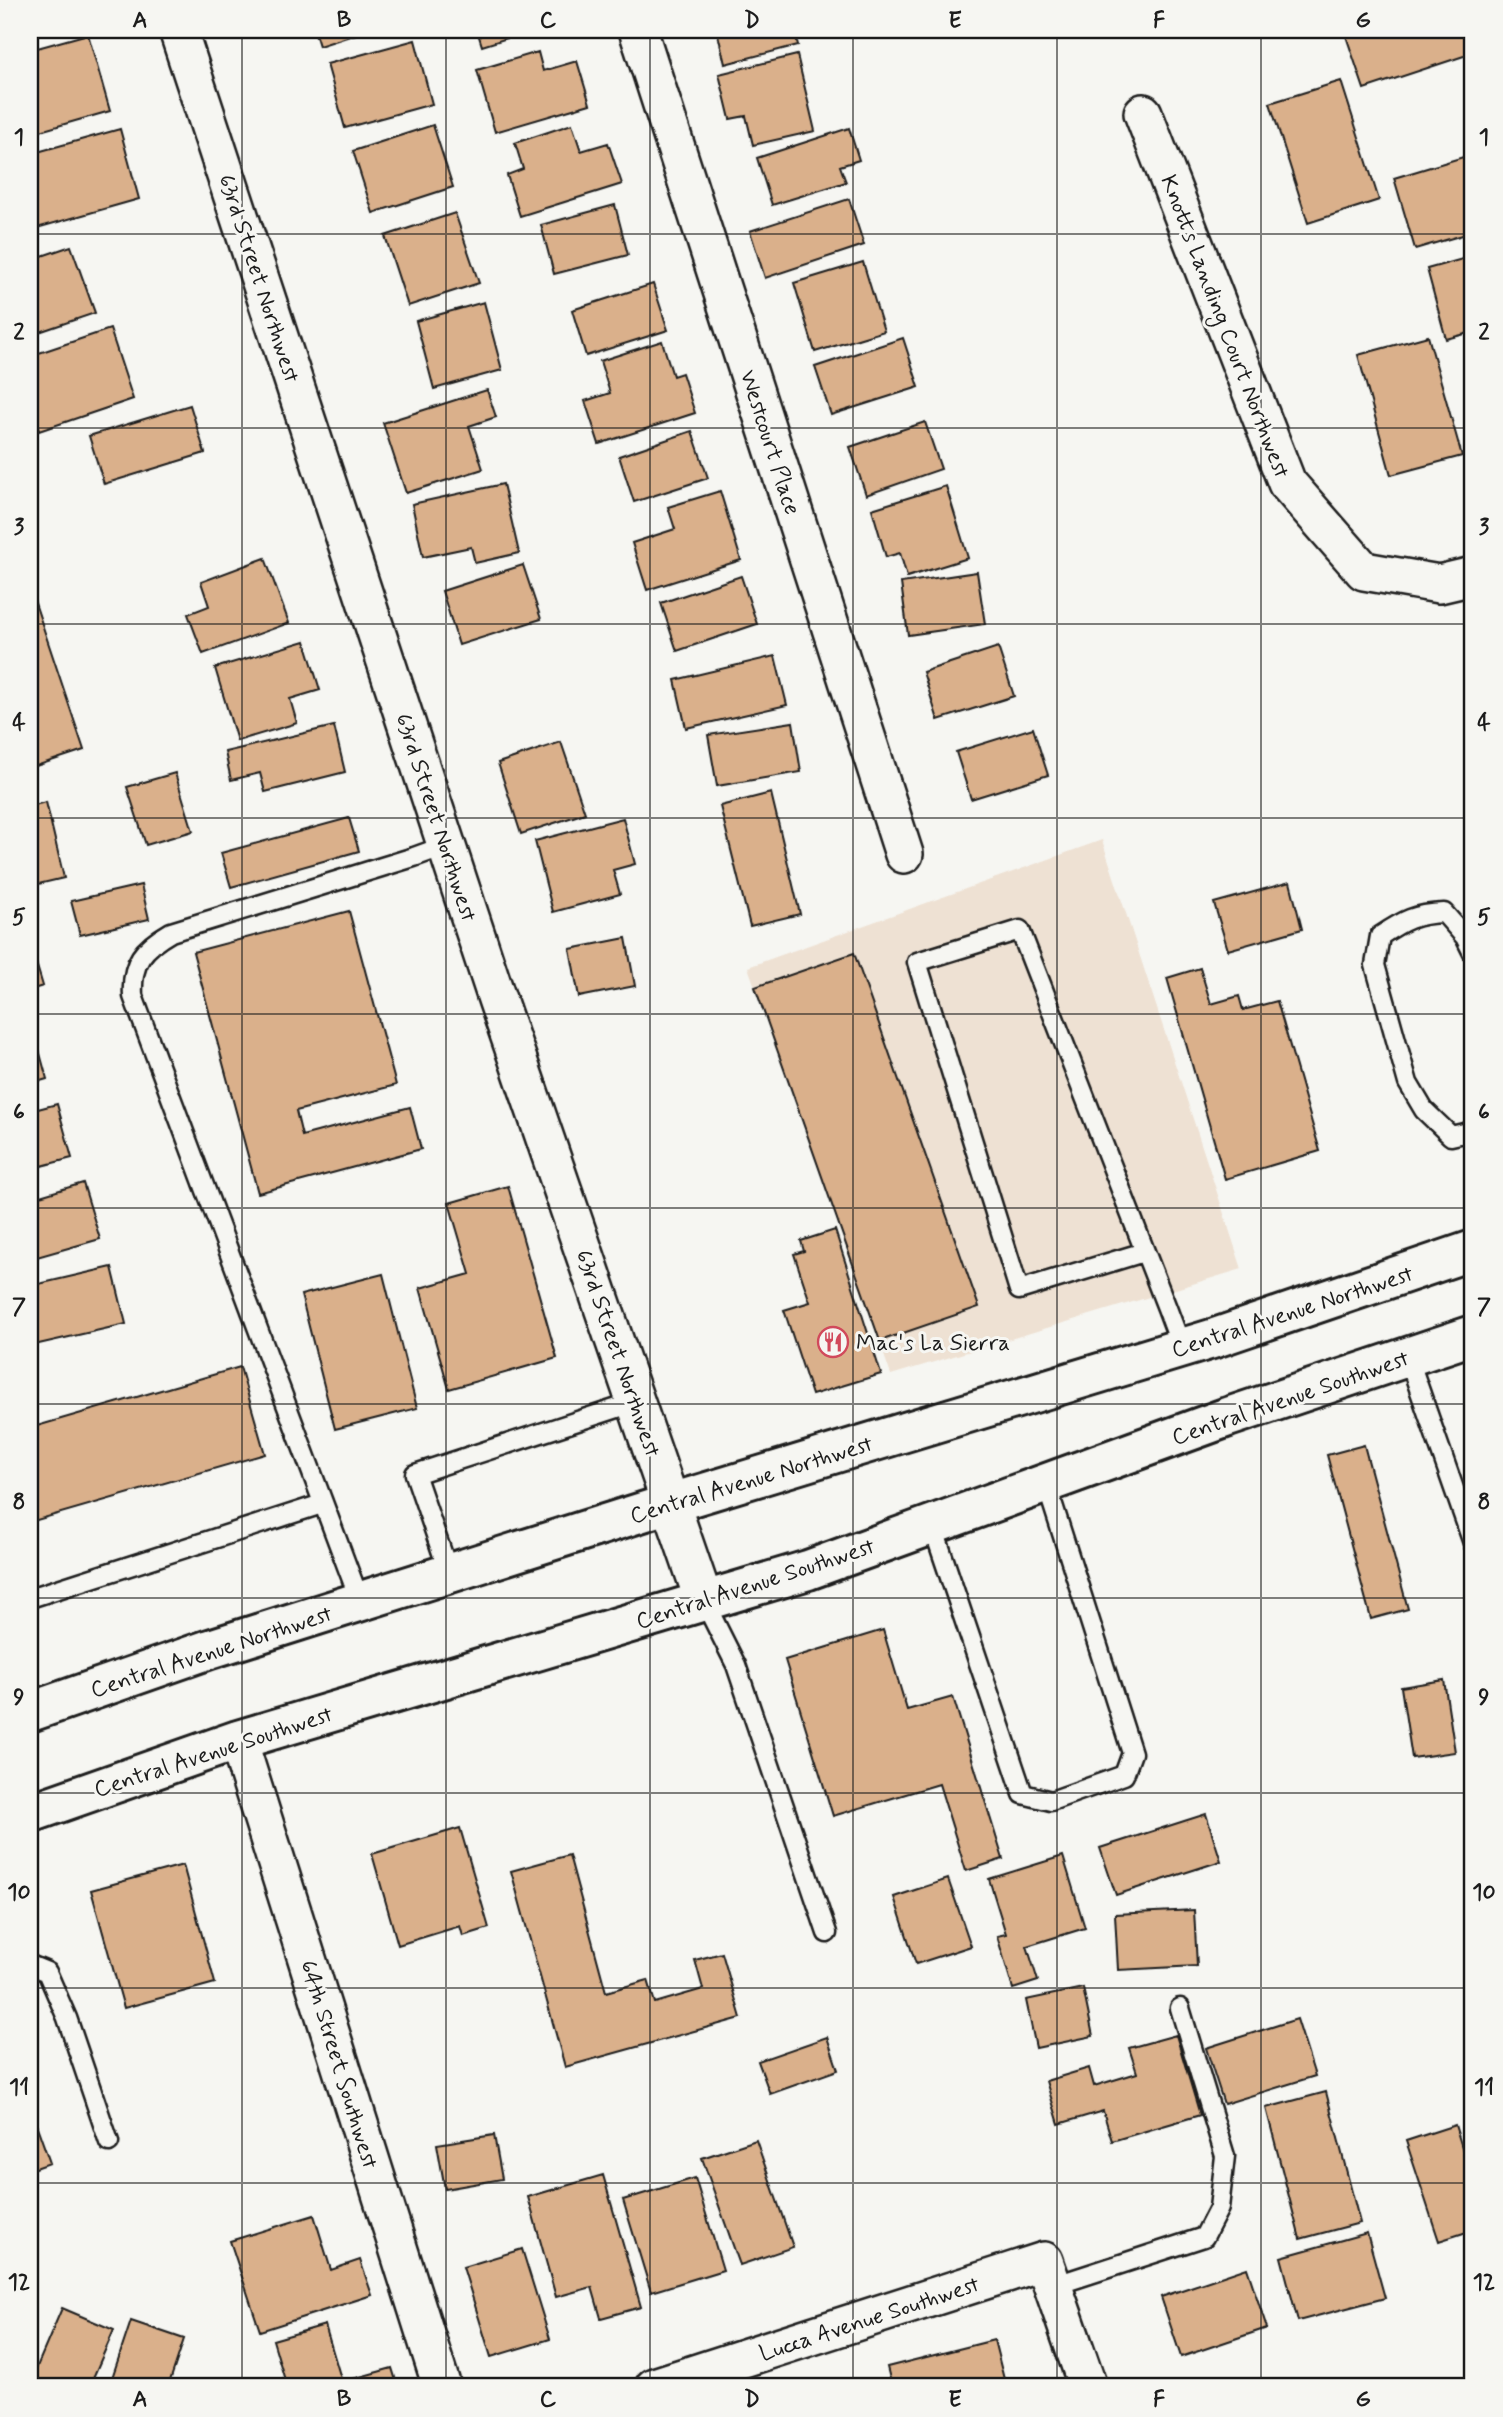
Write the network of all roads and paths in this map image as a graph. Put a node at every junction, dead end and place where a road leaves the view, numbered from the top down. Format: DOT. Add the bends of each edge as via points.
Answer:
graph roads {
  1 [pos="178,30"];
  2 [pos="638,30"];
  3 [pos="1143,113"];
  4 [pos="1473,576"];
  5 [pos="447,845"];
  6 [pos="904,855"];
  7 [pos="1473,953"];
  8 [pos="1473,1131"];
  9 [pos="1473,1250"];
  10 [pos="1144,1252"];
  11 [pos="1473,1335"];
  12 [pos="1182,1348"];
  13 [pos="1408,1357"];
  14 [pos="636,1402"];
  15 [pos="1046,1483"];
  16 [pos="671,1503"];
  17 [pos="322,1504"];
  18 [pos="932,1524"];
  19 [pos="1473,1543"];
  20 [pos="449,1573"];
  21 [pos="30,1598"];
  22 [pos="360,1601"];
  23 [pos="704,1601"];
  24 [pos="30,1712"];
  25 [pos="238,1740"];
  26 [pos="30,1813"];
  27 [pos="827,1933"];
  28 [pos="30,1965"];
  29 [pos="1180,2008"];
  30 [pos="109,2142"];
  31 [pos="1049,2274"];
  32 [pos="442,2387"];
  33 [pos="654,2387"];
  34 [pos="1088,2387"];
  1 -- 5 [label="street, 63rd Street Northwest"];
  2 -- 6 [label="street, Westcourt Place"];
  3 -- 4 [label="street, Knotts Landing Court Northwest" via="1287,483 1364,571 1439,584"];
  5 -- 14 [label="street, 63rd Street Northwest"];
  5 -- 17 [label="lane" via="171,932 140,956 132,978 133,996"];
  7 -- 8 [label="lane" via="1444,913 1420,914 1380,936 1375,965 1408,1083 1424,1110 1451,1136"];
  9 -- 12 [label="main road, Central Avenue Northwest"];
  10 -- 10 [label="lane" via="1020,930 918,962 1019,1290"];
  10 -- 12 [label="lane"];
  11 -- 13 [label="main road, Central Avenue Southwest"];
  12 -- 16 [label="main road, Central Avenue Northwest"];
  13 -- 15 [label="main road, Central Avenue Southwest"];
  13 -- 19 [label="lane"];
  14 -- 16 [label="street, 63rd Street Northwest"];
  14 -- 20 [label="lane" via="415,1474"];
  15 -- 18 [label="main road, Central Avenue Southwest"];
  15 -- 18 [label="lane" via="1132,1753 1124,1775 1051,1801 1023,1794"];
  16 -- 20 [label="main road, Central Avenue Northwest"];
  16 -- 23 [label="street, 63rd Street Northwest"];
  17 -- 21 [label="lane"];
  17 -- 22 [label="lane"];
  18 -- 23 [label="main road, Central Avenue Southwest" via="808,1570"];
  20 -- 22 [label="main road, Central Avenue Northwest"];
  22 -- 24 [label="main road, Central Avenue Northwest"];
  23 -- 25 [label="main road, Central Avenue Southwest"];
  23 -- 27 [label="lane" via="736,1665"];
  25 -- 26 [label="main road, Central Avenue Southwest"];
  25 -- 32 [label="street, 64th Street Southwest"];
  28 -- 30 [label="lane" via="47,1972"];
  29 -- 31 [label="lane" via="1226,2156 1219,2208 1203,2237"];
  31 -- 33 [label="street, Lucca Avenue Southwest"];
  31 -- 34 [label="street"];
}
